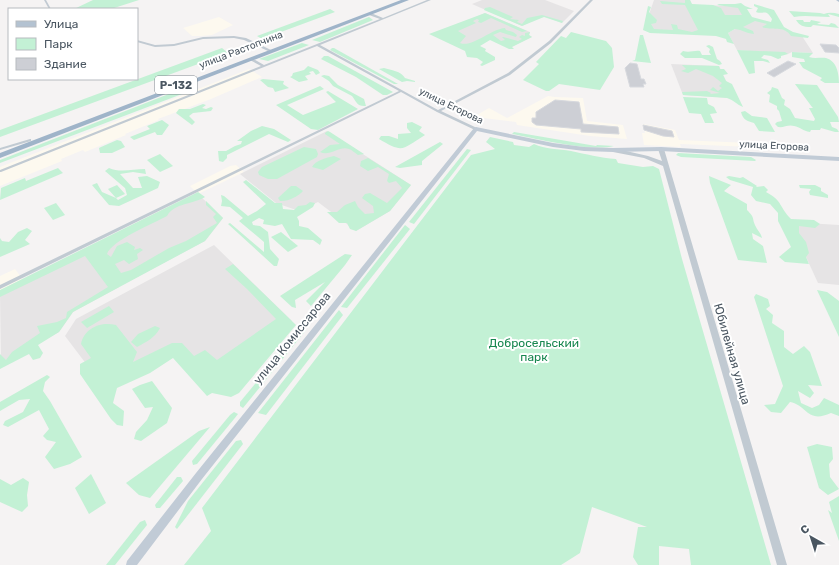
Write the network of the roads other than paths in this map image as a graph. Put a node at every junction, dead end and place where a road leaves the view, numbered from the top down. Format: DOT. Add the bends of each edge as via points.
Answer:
graph roads {
  1 [pos="400,0"];
  2 [pos="406,0"];
  3 [pos="430,0"];
  4 [pos="592,0"];
  5 [pos="370,14"];
  6 [pos="383,19"];
  7 [pos="138,41"];
  8 [pos="318,45"];
  9 [pos="269,50"];
  10 [pos="251,59"];
  11 [pos="263,66"];
  12 [pos="401,91"];
  13 [pos="438,111"];
  14 [pos="476,129"];
  15 [pos="661,149"];
  16 [pos="0,150"];
  17 [pos="613,150"];
  18 [pos="0,156"];
  19 [pos="839,159"];
  20 [pos="665,165"];
  21 [pos="0,171"];
  22 [pos="0,287"];
  23 [pos="131,565"];
  24 [pos="782,565"];
  1 -- 9 [label="highway, улица Растопчина / Р-132"];
  2 -- 5 [label="highway, улица Растопчина / Р-132"];
  3 -- 6 [label="street, улица Растопчина"];
  4 -- 13 [label="street" via="550,42 509,74"];
  5 -- 6 [label="street"];
  5 -- 10 [label="highway, улица Растопчина / Р-132"];
  6 -- 8 [label="street, улица Растопчина"];
  7 -- 9 [label="street" via="155,46 174,45 203,38 234,38 245,39"];
  8 -- 11 [label="street, улица Растопчина"];
  8 -- 12 [label="street, улица Егорова"];
  9 -- 16 [label="highway, улица Растопчина / Р-132"];
  10 -- 11 [label="street, улица Растопчина"];
  10 -- 18 [label="highway, улица Растопчина / Р-132"];
  11 -- 21 [label="street, улица Растопчина"];
  12 -- 13 [label="street, улица Егорова"];
  12 -- 22 [label="street"];
  13 -- 14 [label="street, улица Егорова"];
  14 -- 17 [label="main road, улица Егорова" via="553,145"];
  14 -- 23 [label="main road, улица Комиссарова" via="198,476"];
  15 -- 17 [label="main road, улица Егорова"];
  15 -- 19 [label="main road, улица Егорова"];
  15 -- 20 [label="street, Юбилейная улица"];
  17 -- 20 [label="street, улица Егорова" via="645,156"];
  20 -- 24 [label="street, Юбилейная улица"];
}
